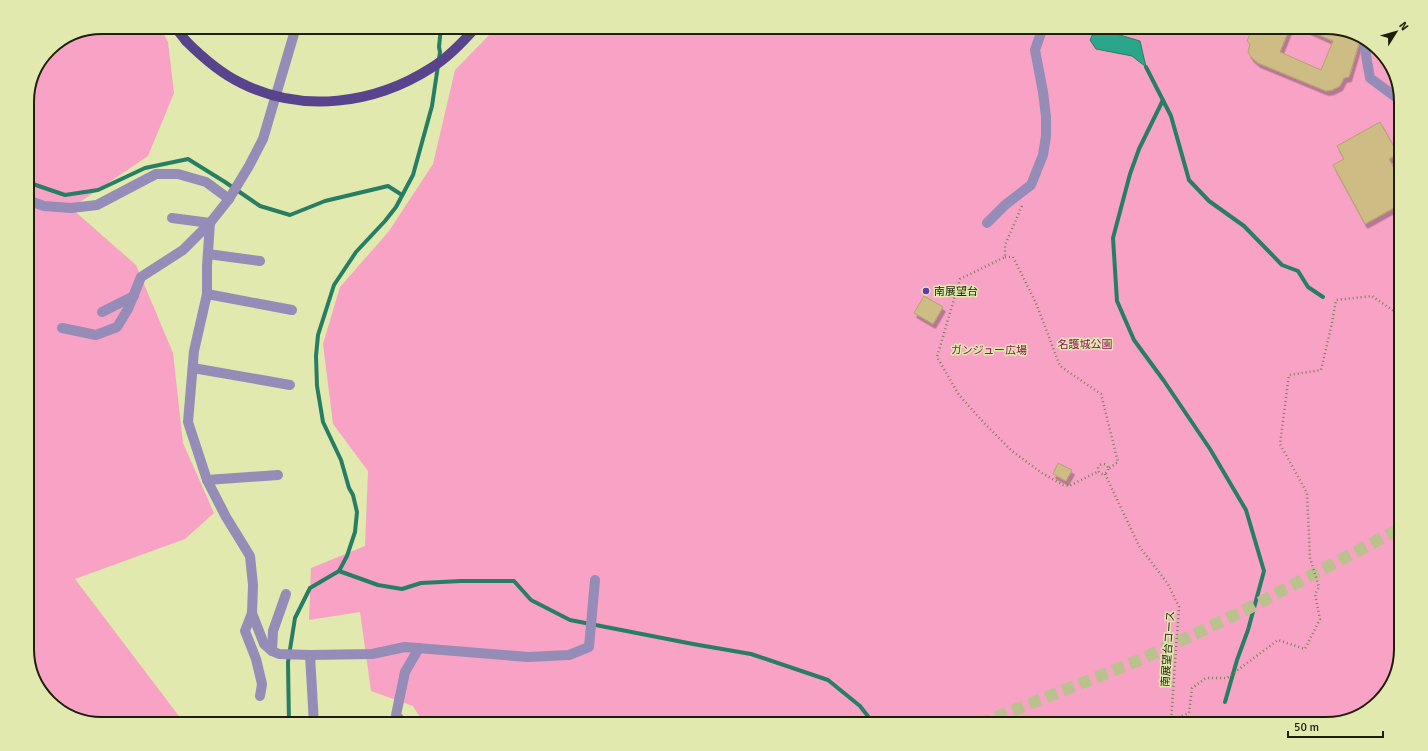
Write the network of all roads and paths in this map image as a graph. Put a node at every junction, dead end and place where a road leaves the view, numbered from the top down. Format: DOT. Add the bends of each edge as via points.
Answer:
graph roads {
  1 [pos="180,34"];
  2 [pos="294,34"];
  3 [pos="469,34"];
  4 [pos="1041,34"];
  5 [pos="1365,47"];
  6 [pos="1394,96"];
  7 [pos="230,198"];
  8 [pos="34,202"];
  9 [pos="1023,204"];
  10 [pos="172,218"];
  11 [pos="210,223"];
  12 [pos="987,223"];
  13 [pos="208,254"];
  14 [pos="1005,257"];
  15 [pos="260,261"];
  16 [pos="207,294"];
  17 [pos="134,296"];
  18 [pos="292,310"];
  19 [pos="1394,311"];
  20 [pos="102,312"];
  21 [pos="62,328"];
  22 [pos="193,368"];
  23 [pos="290,385"];
  24 [pos="1108,469"];
  25 [pos="1099,471"];
  26 [pos="1105,474"];
  27 [pos="278,475"];
  28 [pos="207,480"];
  29 [pos="595,580"];
  30 [pos="286,594"];
  31 [pos="252,613"];
  32 [pos="419,648"];
  33 [pos="276,652"];
  34 [pos="305,655"];
  35 [pos="260,696"];
  36 [pos="313,717"];
  37 [pos="398,717"];
  38 [pos="1171,717"];
  39 [pos="1180,717"];
  1 -- 3 [label="main road, bridge" via="212,64 252,89 319,102 364,97 391,89 432,68"];
  2 -- 7 [label="street" via="263,139"];
  4 -- 12 [label="street" via="1035,50 1046,117 1043,155 1031,186 1005,205"];
  5 -- 6 [label="street" via="1370,78"];
  7 -- 8 [label="street" via="206,182 178,174 156,174 97,205 71,208 44,206"];
  7 -- 11 [label="street"];
  9 -- 14 [label="path" via="1005,245"];
  10 -- 11 [label="street"];
  11 -- 13 [label="street"];
  11 -- 17 [label="street" via="182,250 141,277"];
  13 -- 15 [label="street"];
  13 -- 16 [label="street"];
  14 -- 24 [label="path" via="1013,257 1036,303 1060,366 1100,394 1118,462"];
  14 -- 25 [label="path" via="960,279 937,356 958,395 1012,451 1042,473 1062,485 1069,486"];
  16 -- 18 [label="street"];
  16 -- 22 [label="street" via="194,351"];
  17 -- 20 [label="street"];
  17 -- 21 [label="street" via="117,327 96,335"];
  19 -- 39 [label="path" via="1372,296 1336,300 1321,370 1289,375 1280,444 1307,493 1310,558 1319,587 1315,594 1320,619 1305,649 1278,640 1227,678 1206,678 1192,688 1189,713"];
  22 -- 23 [label="street"];
  22 -- 28 [label="street" via="188,422"];
  24 -- 25 [label="path" via="1102,464 1098,468"];
  24 -- 26 [label="path"];
  25 -- 26 [label="path"];
  26 -- 38 [label="path, 南展望台コース" via="1140,546 1168,584 1179,607"];
  27 -- 28 [label="street"];
  28 -- 31 [label="street" via="250,556"];
  29 -- 32 [label="street" via="589,647 569,655 528,657"];
  30 -- 33 [label="street" via="273,631"];
  31 -- 33 [label="street" via="264,644"];
  31 -- 35 [label="street" via="245,631 262,684"];
  32 -- 34 [label="street" via="405,647 372,654"];
  32 -- 37 [label="street" via="405,672 396,714"];
  33 -- 34 [label="street"];
  34 -- 36 [label="street"];
}
